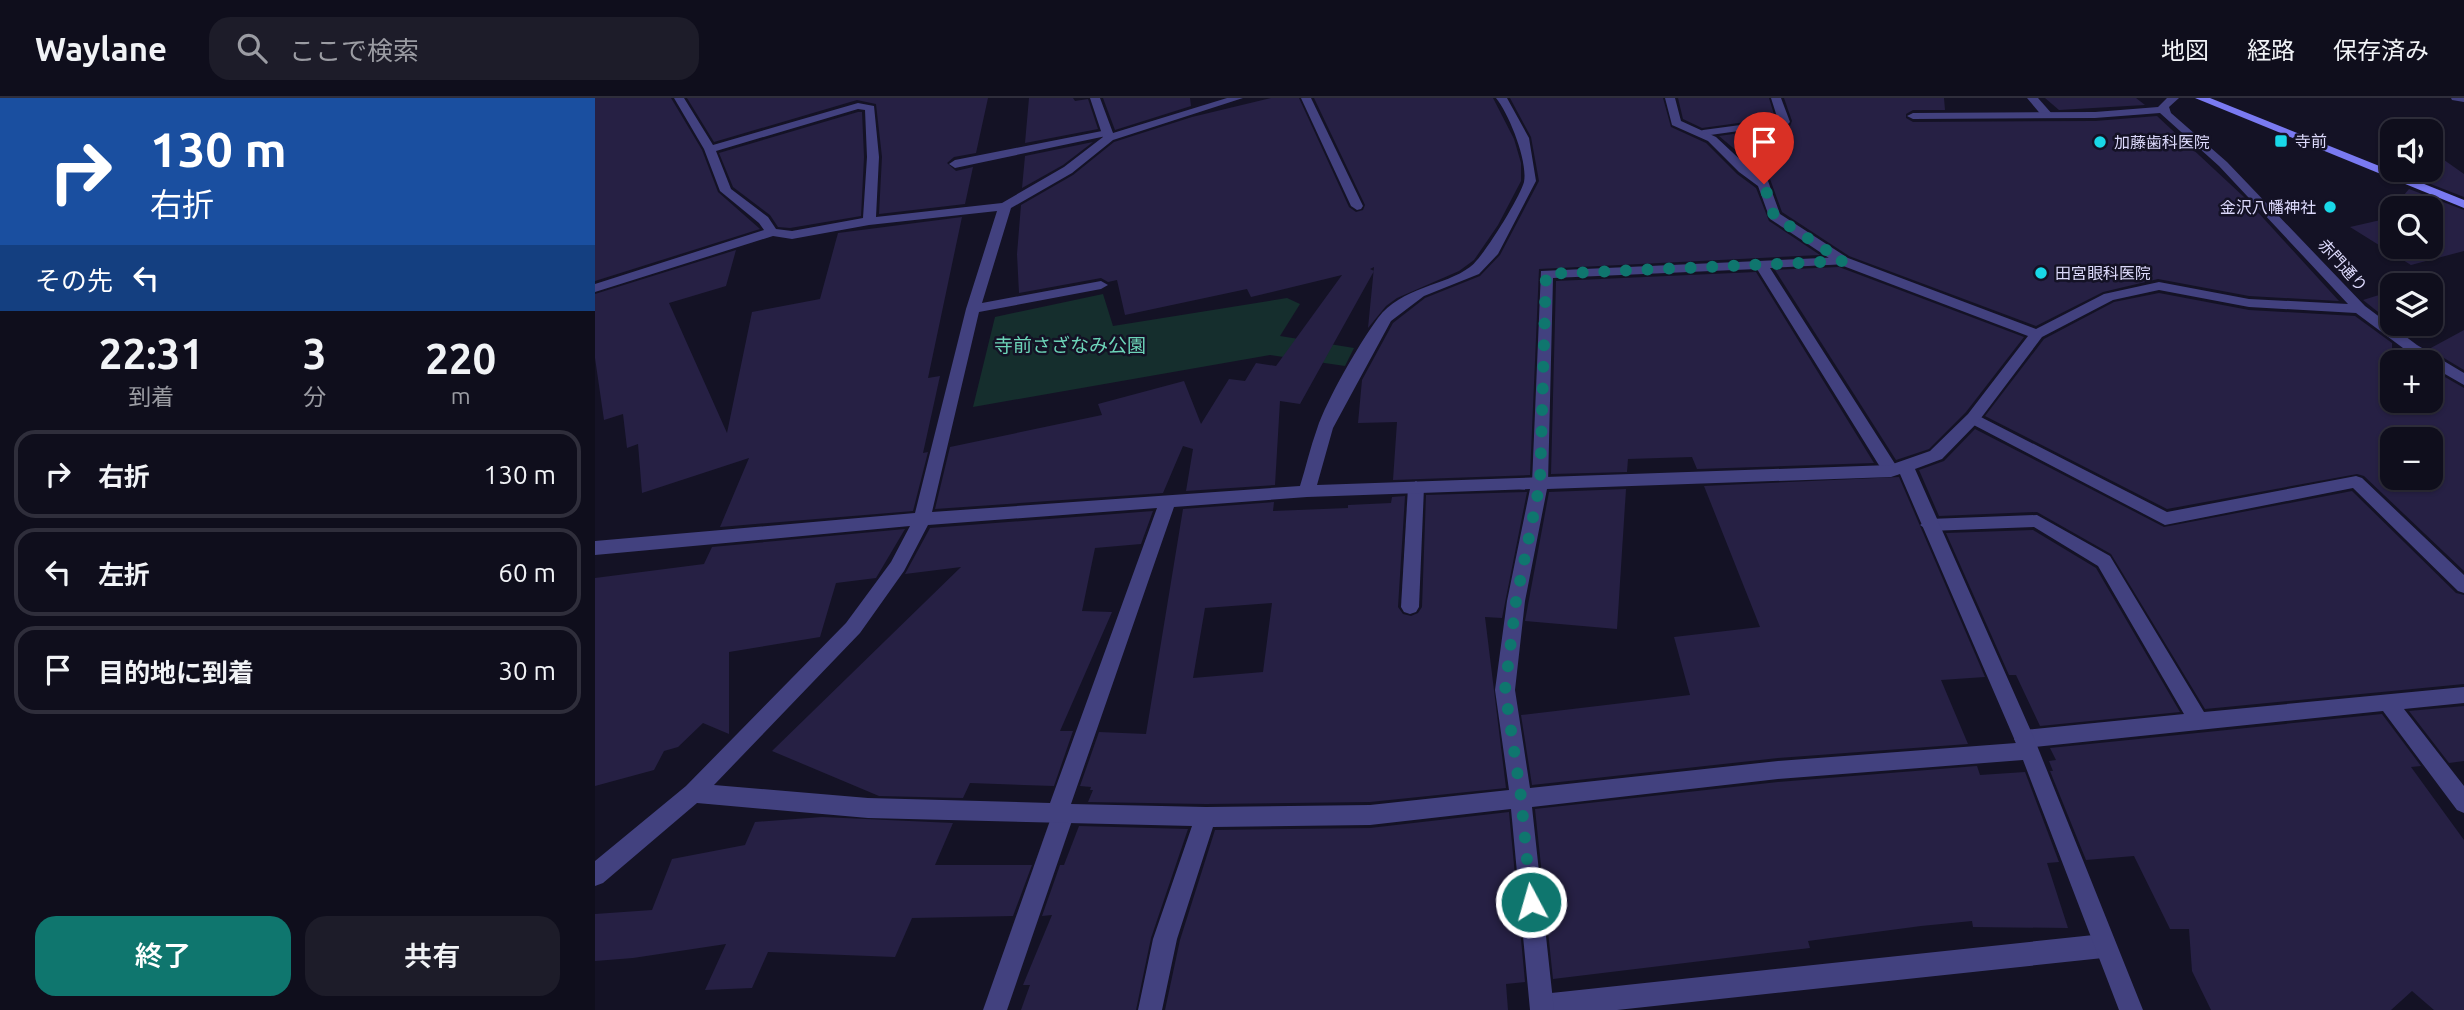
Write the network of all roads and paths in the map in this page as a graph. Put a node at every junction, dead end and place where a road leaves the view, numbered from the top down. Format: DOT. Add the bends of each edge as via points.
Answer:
graph roads {
  1 [pos="679,98"];
  2 [pos="1095,98"];
  3 [pos="1238,98"];
  4 [pos="1307,98"];
  5 [pos="1501,98"];
  6 [pos="1670,98"];
  7 [pos="1776,98"];
  8 [pos="2032,98"];
  9 [pos="2174,98"];
  10 [pos="2200,98"];
  11 [pos="2456,98"];
  12 [pos="2464,99"];
  13 [pos="857,102"];
  14 [pos="2163,110"];
  15 [pos="2047,115"];
  16 [pos="1913,116"];
  17 [pos="1703,133"];
  18 [pos="1108,136"];
  19 [pos="710,149"];
  20 [pos="955,164"];
  21 [pos="2464,204"];
  22 [pos="1005,206"];
  23 [pos="1357,206"];
  24 [pos="869,221"];
  25 [pos="772,232"];
  26 [pos="1843,261"];
  27 [pos="1761,264"];
  28 [pos="1101,285"];
  29 [pos="595,288"];
  30 [pos="973,309"];
  31 [pos="2360,309"];
  32 [pos="2037,334"];
  33 [pos="2464,380"];
  34 [pos="1973,418"];
  35 [pos="1898,468"];
  36 [pos="1540,483"];
  37 [pos="1416,487"];
  38 [pos="1307,491"];
  39 [pos="1168,500"];
  40 [pos="922,519"];
  41 [pos="1929,525"];
  42 [pos="595,529"];
  43 [pos="598,548"];
  44 [pos="2464,586"];
  45 [pos="1410,607"];
  46 [pos="2464,695"];
  47 [pos="2387,702"];
  48 [pos="2197,722"];
  49 [pos="2026,745"];
  50 [pos="693,793"];
  51 [pos="1521,797"];
  52 [pos="2464,803"];
  53 [pos="1061,812"];
  54 [pos="1206,817"];
  55 [pos="595,875"];
  56 [pos="2103,946"];
  57 [pos="1542,1008"];
  58 [pos="995,1010"];
  59 [pos="1150,1010"];
  60 [pos="2131,1010"];
  1 -- 19 [label="street"];
  2 -- 18 [label="street"];
  3 -- 18 [label="street"];
  4 -- 23 [label="street"];
  5 -- 38 [label="street" via="1523,138 1530,181 1491,254 1474,271 1419,293 1385,318 1325,428"];
  6 -- 17 [label="street" via="1676,123"];
  7 -- 17 [label="street" via="1784,122"];
  8 -- 15 [label="street"];
  9 -- 14 [label="street"];
  10 -- 21 [label="street"];
  11 -- 12 [label="street"];
  13 -- 19 [label="street"];
  13 -- 24 [label="street" via="870,108"];
  14 -- 15 [label="street"];
  14 -- 31 [label="street, 赤門通り" via="2267,209"];
  15 -- 16 [label="street"];
  17 -- 26 [label="street" via="1764,184 1774,216"];
  18 -- 20 [label="street"];
  18 -- 22 [label="street" via="1068,170"];
  19 -- 25 [label="street" via="726,191 764,220"];
  22 -- 24 [label="street"];
  22 -- 30 [label="street"];
  24 -- 25 [label="street" via="792,235"];
  25 -- 29 [label="street"];
  26 -- 27 [label="street"];
  26 -- 32 [label="street"];
  27 -- 35 [label="street"];
  27 -- 36 [label="street" via="1546,274"];
  28 -- 30 [label="street"];
  30 -- 40 [label="street"];
  31 -- 32 [label="street" via="2249,303 2159,286 2109,297"];
  31 -- 33 [label="street, 赤門通り"];
  32 -- 34 [label="street"];
  34 -- 35 [label="street" via="1936,455"];
  34 -- 44 [label="street" via="2165,519 2356,482"];
  35 -- 36 [label="street"];
  35 -- 41 [label="street"];
  36 -- 37 [label="street"];
  36 -- 51 [label="street" via="1516,601 1505,690"];
  37 -- 38 [label="street"];
  37 -- 45 [label="street"];
  38 -- 39 [label="street"];
  39 -- 40 [label="street"];
  39 -- 53 [label="street"];
  40 -- 43 [label="street"];
  40 -- 50 [label="street" via="898,566 853,628"];
  41 -- 48 [label="street" via="2037,521 2104,561"];
  41 -- 49 [label="street"];
  42 -- 43 [label="street"];
  46 -- 47 [label="street"];
  47 -- 48 [label="street"];
  47 -- 52 [label="street"];
  48 -- 49 [label="street"];
  49 -- 51 [label="street"];
  49 -- 56 [label="street"];
  50 -- 53 [label="street" via="868,808"];
  50 -- 55 [label="street"];
  51 -- 54 [label="street" via="1370,815"];
  51 -- 57 [label="street"];
  53 -- 54 [label="street"];
  53 -- 58 [label="street"];
  54 -- 59 [label="street" via="1165,939"];
  56 -- 57 [label="street"];
  56 -- 60 [label="street"];
}
